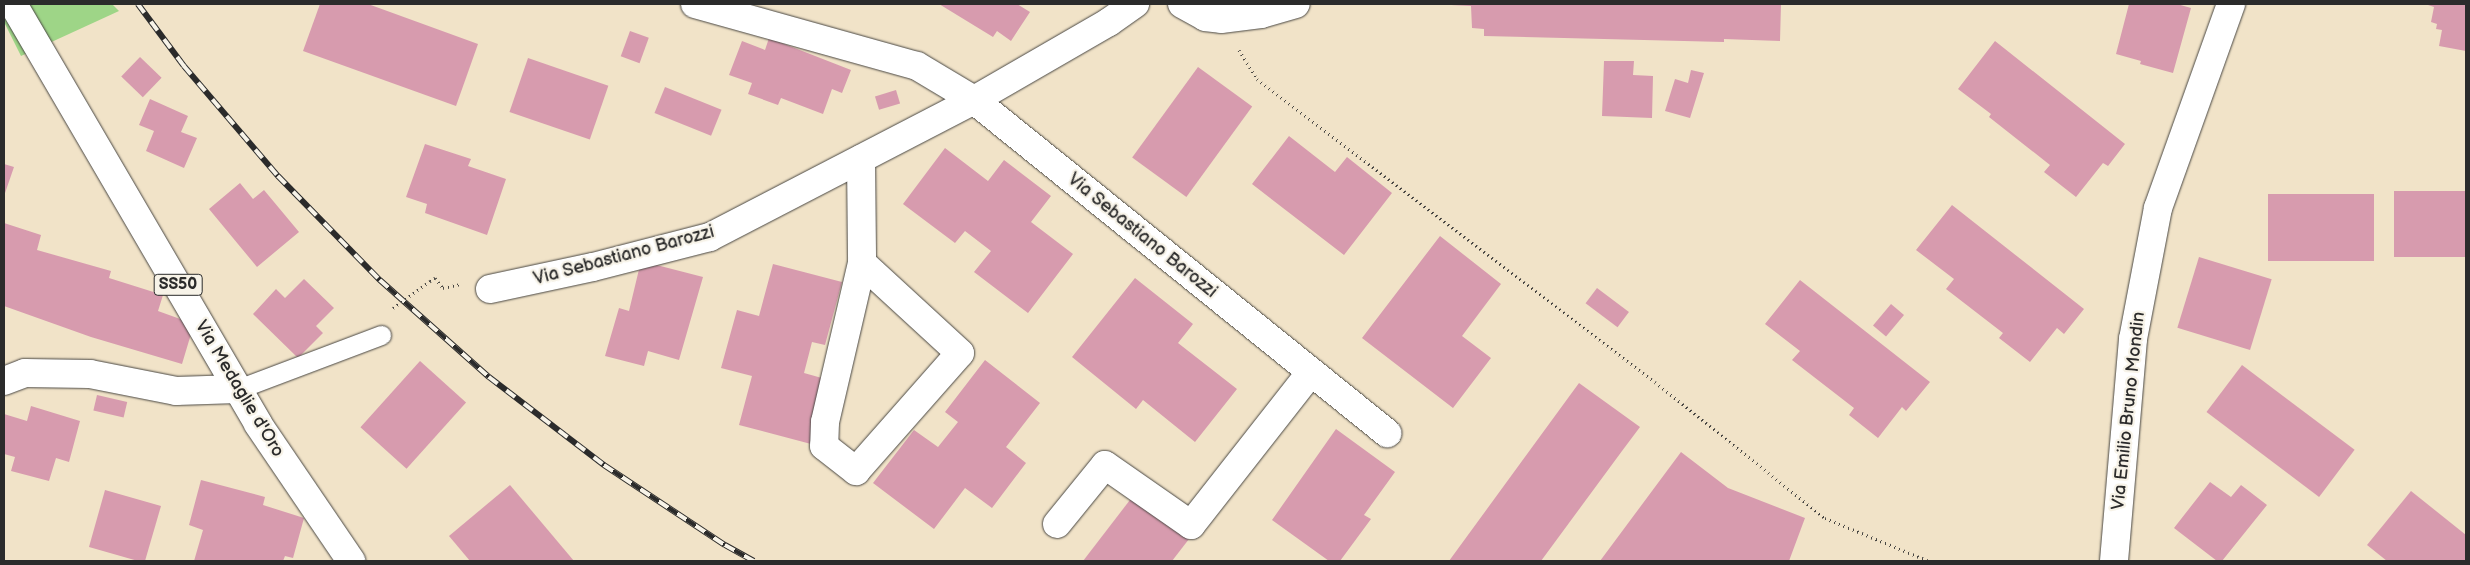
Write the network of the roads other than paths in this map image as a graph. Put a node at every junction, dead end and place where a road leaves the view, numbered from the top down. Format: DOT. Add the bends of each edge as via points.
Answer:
graph roads {
  1 [pos="13,4"];
  2 [pos="695,4"];
  3 [pos="1135,4"];
  4 [pos="1182,4"];
  5 [pos="1296,4"];
  6 [pos="2231,4"];
  7 [pos="974,100"];
  8 [pos="861,159"];
  9 [pos="862,263"];
  10 [pos="490,289"];
  11 [pos="381,335"];
  12 [pos="1311,372"];
  13 [pos="4,381"];
  14 [pos="238,389"];
  15 [pos="1386,433"];
  16 [pos="1057,524"];
  17 [pos="351,561"];
  18 [pos="2114,561"];
  1 -- 14 [label="street, Via Medaglie d'Oro / SS50"];
  2 -- 7 [label="street, Via Sebastiano Barozzi" via="917,66"];
  3 -- 7 [label="street, Via Sebastiano Barozzi"];
  4 -- 5 [label="street" via="1205,17 1221,19 1261,14"];
  6 -- 18 [label="street, Via Emilio Bruno Mondin" via="2158,208 2133,340"];
  7 -- 8 [label="street, Via Sebastiano Barozzi"];
  7 -- 12 [label="street, Via Sebastiano Barozzi"];
  8 -- 9 [label="street"];
  8 -- 10 [label="street, Via Sebastiano Barozzi" via="710,237"];
  9 -- 9 [label="street" via="825,422 824,446 856,471 960,353"];
  11 -- 14 [label="lane"];
  12 -- 15 [label="street, Via Sebastiano Barozzi"];
  12 -- 16 [label="street" via="1191,525 1105,465"];
  13 -- 14 [label="street" via="25,373 90,374 176,391"];
  14 -- 17 [label="street, Via Medaglie d'Oro / SS50" via="258,424"];
}
